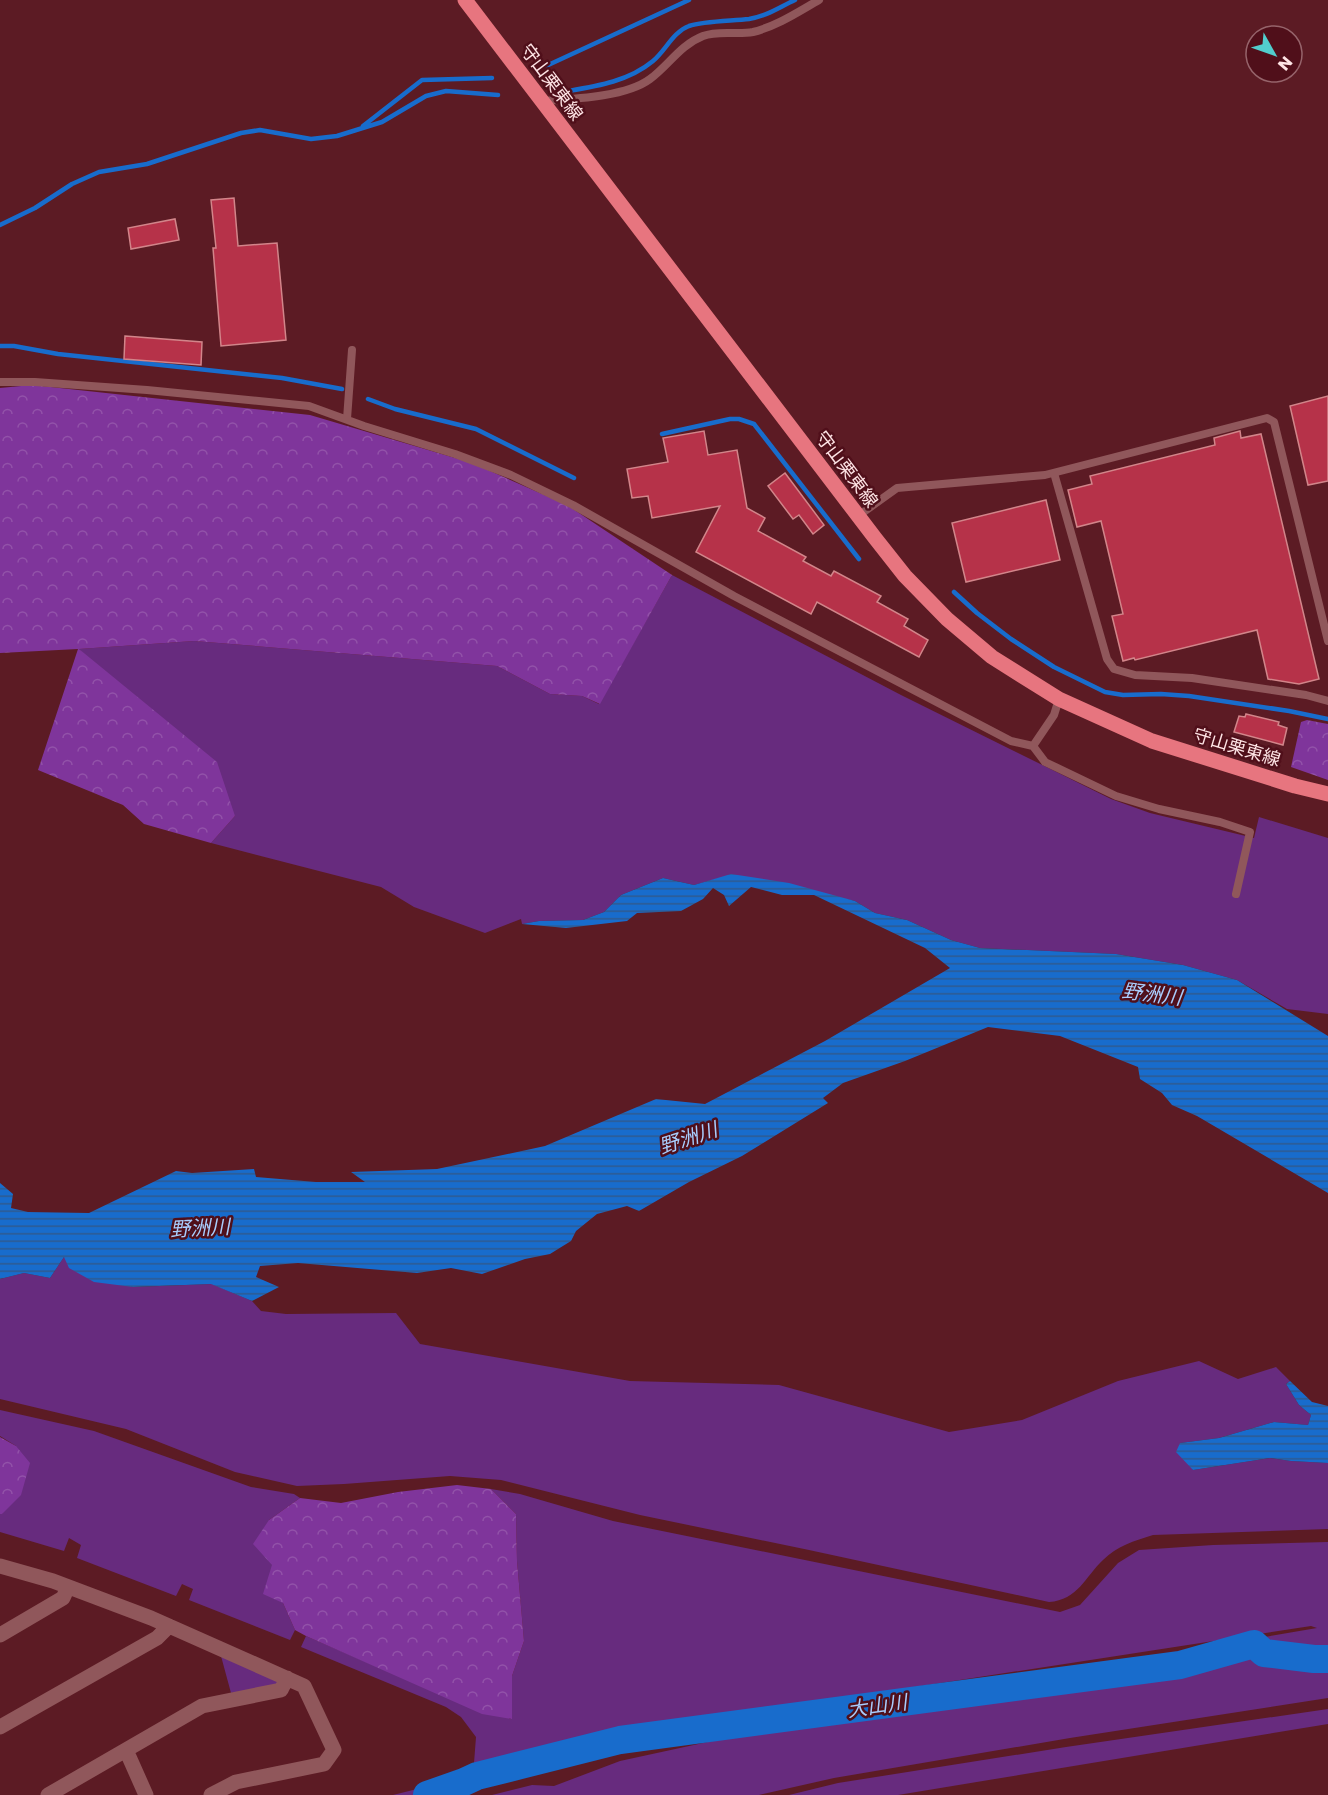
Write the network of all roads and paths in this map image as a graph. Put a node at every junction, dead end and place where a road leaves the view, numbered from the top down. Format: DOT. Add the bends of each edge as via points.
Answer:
graph roads {
  1 [pos="465,0"];
  2 [pos="819,0"];
  3 [pos="542,101"];
  4 [pos="352,350"];
  5 [pos="0,382"];
  6 [pos="347,419"];
  7 [pos="1054,473"];
  8 [pos="858,516"];
  9 [pos="1328,641"];
  10 [pos="1059,699"];
  11 [pos="1328,701"];
  12 [pos="1033,746"];
  13 [pos="1328,794"];
  14 [pos="1236,894"];
  15 [pos="0,1566"];
  16 [pos="68,1587"];
  17 [pos="169,1626"];
  18 [pos="0,1635"];
  19 [pos="287,1678"];
  20 [pos="0,1727"];
  21 [pos="126,1750"];
  22 [pos="48,1795"];
  23 [pos="146,1795"];
  24 [pos="211,1795"];
  1 -- 3 [label="main road, 守山栗東線"];
  2 -- 3 [label="lane" via="785,20 752,32 706,34 688,42 649,79 630,89 580,99"];
  3 -- 8 [label="main road, 守山栗東線"];
  4 -- 6 [label="lane"];
  5 -- 6 [label="lane" via="124,388 309,406"];
  6 -- 12 [label="lane" via="466,458 573,505 919,694 1011,741"];
  7 -- 8 [label="lane" via="897,488"];
  7 -- 9 [label="lane" via="1267,418 1274,422"];
  7 -- 11 [label="lane" via="1107,659 1114,669"];
  8 -- 10 [label="main road, 守山栗東線" via="905,576 947,619 992,657"];
  10 -- 12 [label="lane" via="1054,715"];
  10 -- 13 [label="main road, 守山栗東線" via="1152,741"];
  12 -- 14 [label="lane" via="1045,762 1116,796 1250,832"];
  15 -- 16 [label="street"];
  16 -- 17 [label="street"];
  16 -- 18 [label="street" via="63,1598"];
  17 -- 19 [label="street"];
  17 -- 20 [label="street" via="157,1638"];
  19 -- 21 [label="street" via="281,1690 202,1706"];
  19 -- 24 [label="street" via="304,1686 334,1750 324,1764 236,1782"];
  21 -- 22 [label="street"];
  21 -- 23 [label="street"];
}
